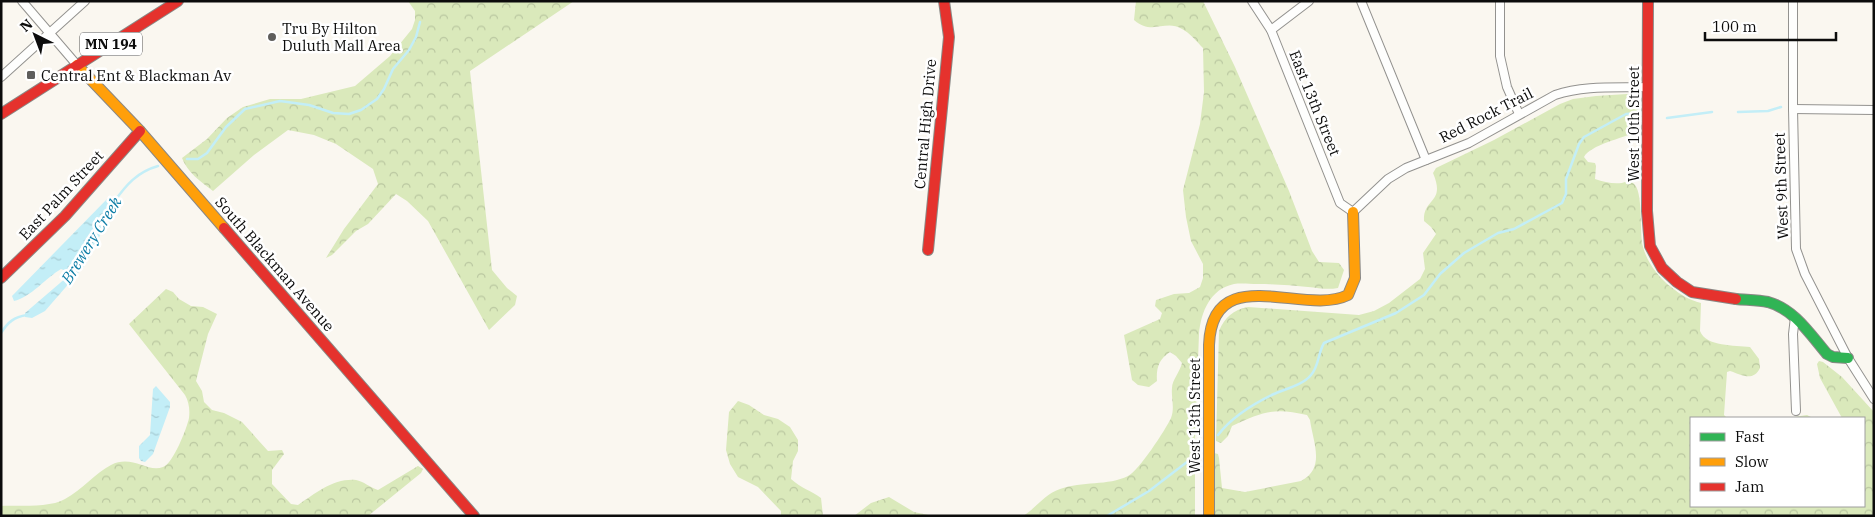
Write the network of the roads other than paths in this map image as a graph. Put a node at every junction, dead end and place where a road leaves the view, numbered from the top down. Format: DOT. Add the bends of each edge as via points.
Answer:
graph roads {
  1 [pos="22,1"];
  2 [pos="85,1"];
  3 [pos="178,1"];
  4 [pos="944,1"];
  5 [pos="1252,1"];
  6 [pos="1309,1"];
  7 [pos="1361,1"];
  8 [pos="1500,1"];
  9 [pos="1648,1"];
  10 [pos="1793,1"];
  11 [pos="1271,30"];
  12 [pos="50,33"];
  13 [pos="78,65"];
  14 [pos="1,77"];
  15 [pos="1648,87"];
  16 [pos="1792,109"];
  17 [pos="1874,110"];
  18 [pos="1,114"];
  19 [pos="1519,114"];
  20 [pos="140,131"];
  21 [pos="1426,160"];
  22 [pos="1354,212"];
  23 [pos="928,250"];
  24 [pos="1,278"];
  25 [pos="1795,317"];
  26 [pos="1848,358"];
  27 [pos="1874,399"];
  28 [pos="1796,411"];
  29 [pos="474,516"];
  30 [pos="1209,516"];
  1 -- 12 [label="street, South Blackman Avenue"];
  2 -- 12 [label="street"];
  3 -- 13 [label="main road, MN 194"];
  4 -- 23 [label="main road, Central High Drive" via="949,37"];
  5 -- 11 [label="street, East 13th Street"];
  6 -- 11 [label="street"];
  7 -- 21 [label="street"];
  8 -- 19 [label="street" via="1500,56 1507,87"];
  9 -- 15 [label="main road, West 10th Street"];
  10 -- 16 [label="street, West 9th Street"];
  11 -- 22 [label="street, East 13th Street" via="1340,203"];
  12 -- 13 [label="street, South Blackman Avenue"];
  12 -- 14 [label="street"];
  13 -- 18 [label="main road, MN 194"];
  13 -- 20 [label="main road, South Blackman Avenue"];
  15 -- 19 [label="street, Red Rock Trail" via="1570,90"];
  15 -- 25 [label="main road, West 10th Street" via="1647,211 1650,246 1662,268 1692,292 1767,302"];
  16 -- 17 [label="street"];
  16 -- 26 [label="street, West 9th Street" via="1796,249 1805,274"];
  19 -- 21 [label="street, Red Rock Trail" via="1469,143"];
  20 -- 24 [label="main road, East Palm Street" via="65,216"];
  20 -- 29 [label="main road, South Blackman Avenue"];
  21 -- 22 [label="street, Red Rock Trail" via="1388,179"];
  22 -- 30 [label="main road, West 13th Street" via="1354,280 1343,298 1244,296 1224,305 1214,316 1209,338"];
  25 -- 26 [label="main road" via="1827,354"];
  25 -- 28 [label="street"];
  26 -- 27 [label="street, West 9th Street"];
}
